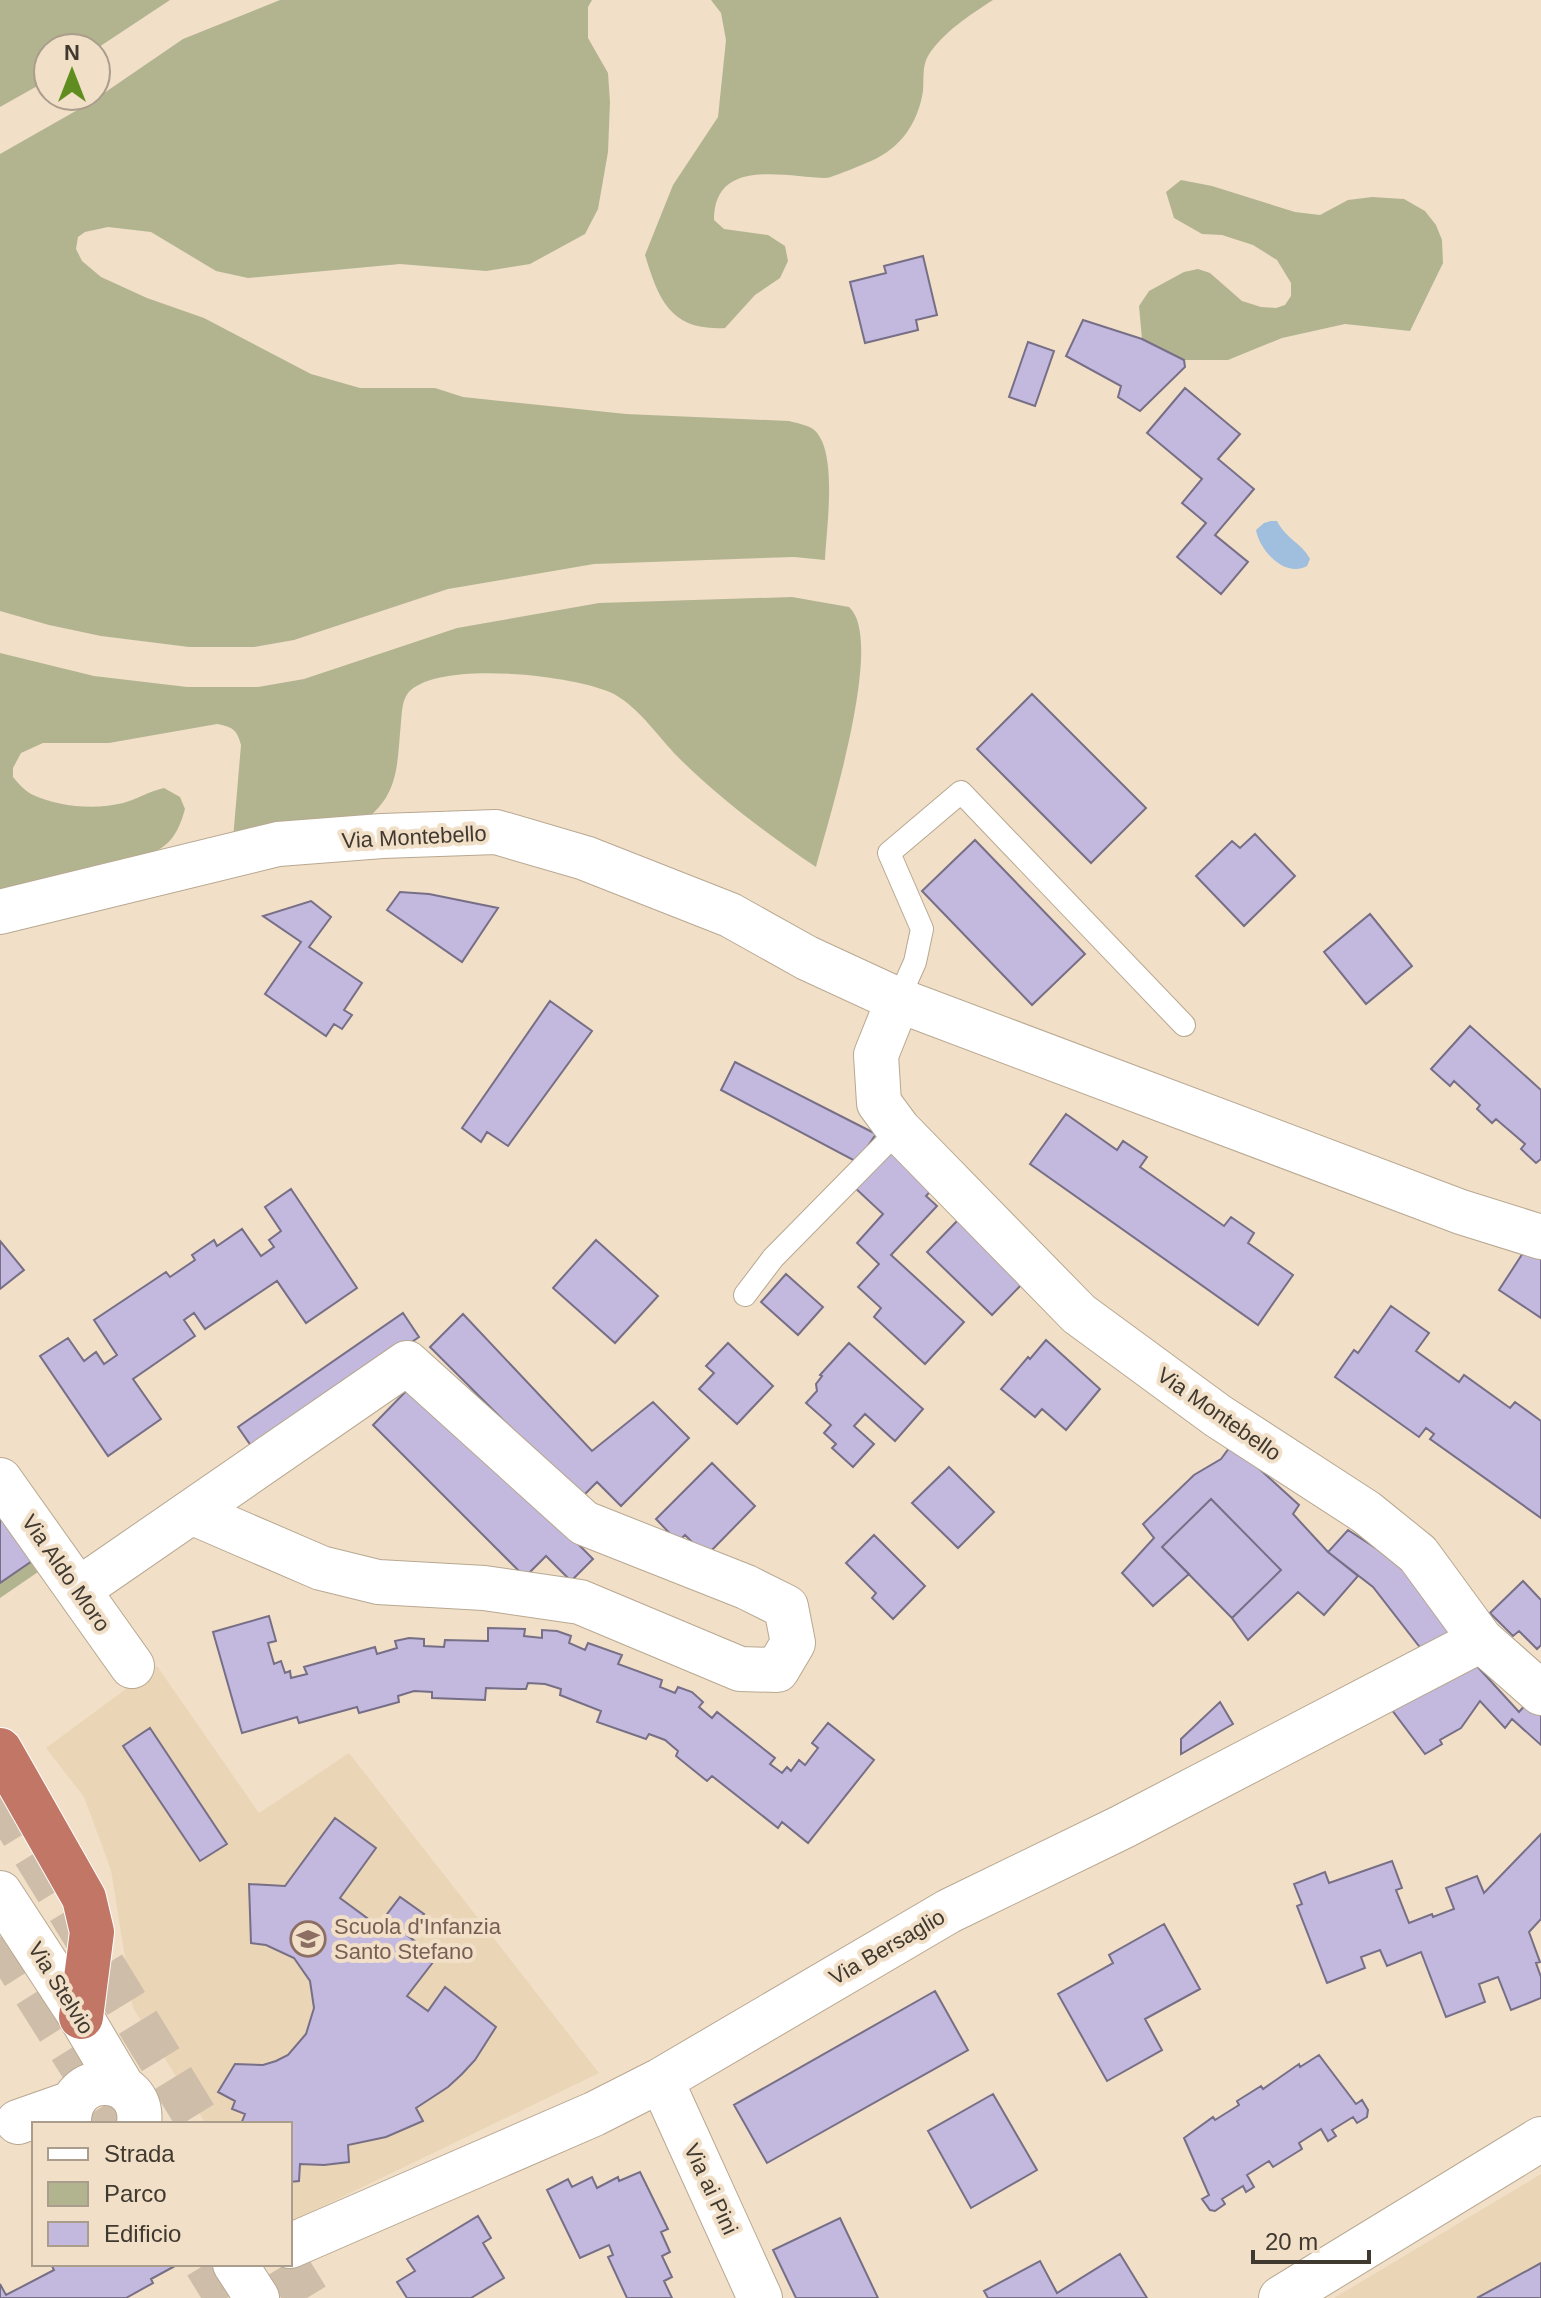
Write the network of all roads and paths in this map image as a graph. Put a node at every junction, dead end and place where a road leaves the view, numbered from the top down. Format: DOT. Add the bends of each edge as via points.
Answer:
graph roads {
  1 [pos="0,912"];
  2 [pos="898,1000"];
  3 [pos="1184,1025"];
  4 [pos="899,1130"];
  5 [pos="1541,1237"];
  6 [pos="745,1295"];
  7 [pos="0,1480"];
  8 [pos="191,1512"];
  9 [pos="78,1590"];
  10 [pos="1481,1640"];
  11 [pos="132,1666"];
  12 [pos="1541,1693"];
  13 [pos="0,1750"];
  14 [pos="0,1893"];
  15 [pos="88,2030"];
  16 [pos="661,2080"];
  17 [pos="111,2108"];
  18 [pos="17,2123"];
  19 [pos="1541,2139"];
  20 [pos="292,2245"];
  21 [pos="760,2298"];
  22 [pos="1281,2298"];
  1 -- 2 [label="street, Via Montebello" via="278,844 496,832 585,858 730,915"];
  2 -- 3 [label="lane, Via Montebello" via="922,929 889,853 961,792"];
  2 -- 4 [label="street, Via Montebello" via="876,1055 879,1103"];
  2 -- 5 [label="street, Via Montebello"];
  4 -- 6 [label="lane" via="773,1258"];
  4 -- 10 [label="street, Via Montebello" via="1079,1314 1218,1416 1366,1512 1418,1554"];
  7 -- 9 [label="street, Via Aldo Moro"];
  8 -- 8 [label="street" via="407,1363 584,1523 786,1607 793,1643 777,1670 740,1669 580,1602 484,1588 378,1582 321,1568"];
  8 -- 9 [label="street"];
  9 -- 11 [label="street, Via Aldo Moro"];
  10 -- 12 [label="street, Via Montebello"];
  10 -- 16 [label="street, Via Bersaglio" via="949,1911"];
  13 -- 15 [label="highway" via="84,1898 92,1932"];
  14 -- 15 [label="street, Via Stelvio"];
  15 -- 17 [label="street, Via Stelvio"];
  16 -- 20 [label="street, Via Bersaglio"];
  16 -- 21 [label="street, Via ai Pini"];
  17 -- 18 [label="street"];
  19 -- 22 [label="street"];
}
